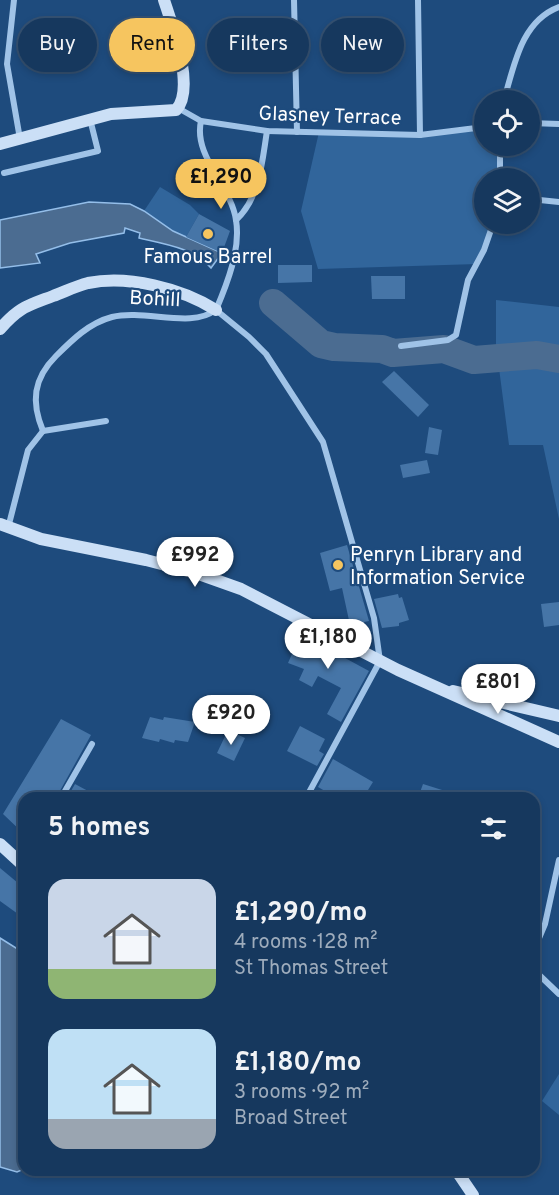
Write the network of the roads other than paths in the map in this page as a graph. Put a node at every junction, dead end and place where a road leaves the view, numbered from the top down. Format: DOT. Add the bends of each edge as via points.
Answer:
graph roads {
  1 [pos="14,0"];
  2 [pos="164,0"];
  3 [pos="294,0"];
  4 [pos="418,0"];
  5 [pos="559,7"];
  6 [pos="4,64"];
  7 [pos="507,90"];
  8 [pos="178,108"];
  9 [pos="90,118"];
  10 [pos="201,121"];
  11 [pos="540,123"];
  12 [pos="559,124"];
  13 [pos="474,128"];
  14 [pos="267,131"];
  15 [pos="297,132"];
  16 [pos="420,135"];
  17 [pos="20,140"];
  18 [pos="0,144"];
  19 [pos="4,172"];
  20 [pos="540,199"];
  21 [pos="559,202"];
  22 [pos="236,220"];
  23 [pos="490,234"];
  24 [pos="216,310"];
  25 [pos="0,329"];
  26 [pos="401,346"];
  27 [pos="106,421"];
  28 [pos="43,431"];
  29 [pos="4,526"];
  30 [pos="380,661"];
  31 [pos="443,689"];
  32 [pos="559,716"];
  33 [pos="559,742"];
  34 [pos="92,744"];
  35 [pos="64,792"];
  36 [pos="309,792"];
  37 [pos="0,844"];
  38 [pos="18,860"];
  39 [pos="559,860"];
  40 [pos="540,936"];
  41 [pos="540,976"];
  42 [pos="559,994"];
  43 [pos="460,1176"];
  44 [pos="473,1195"];
  1 -- 6 [label="street"];
  2 -- 8 [label="street" via="180,55 184,86"];
  3 -- 15 [label="street"];
  4 -- 16 [label="street"];
  5 -- 7 [label="street" via="536,22 520,45"];
  6 -- 17 [label="street"];
  8 -- 9 [label="street" via="172,112"];
  8 -- 10 [label="street, Glasney Terrace"];
  9 -- 17 [label="street"];
  9 -- 19 [label="street" via="98,151"];
  10 -- 14 [label="street, Glasney Terrace"];
  10 -- 22 [label="street" via="202,142"];
  11 -- 12 [label="street"];
  13 -- 16 [label="street, Glasney Terrace"];
  14 -- 15 [label="street, Glasney Terrace"];
  14 -- 22 [label="street" via="255,189 246,211"];
  15 -- 16 [label="street, Glasney Terrace"];
  17 -- 18 [label="street"];
  20 -- 21 [label="street"];
  22 -- 24 [label="street" via="233,258"];
  23 -- 26 [label="street" via="468,280 456,335 448,340"];
  24 -- 25 [label="street, Bohill" via="170,290 113,281 87,283 17,310"];
  24 -- 28 [label="street, Bohill" via="192,320 122,315 88,328 41,374 34,396"];
  24 -- 30 [label="street" via="266,354 323,442 374,618"];
  27 -- 28 [label="street"];
  28 -- 29 [label="street" via="28,450"];
  29 -- 30 [label="street" via="41,539 196,573 241,589"];
  30 -- 31 [label="street"];
  30 -- 36 [label="street"];
  31 -- 32 [label="street"];
  31 -- 33 [label="street"];
  34 -- 35 [label="street"];
  37 -- 38 [label="street"];
  39 -- 40 [label="street"];
  41 -- 42 [label="street"];
  43 -- 44 [label="street"];
}
